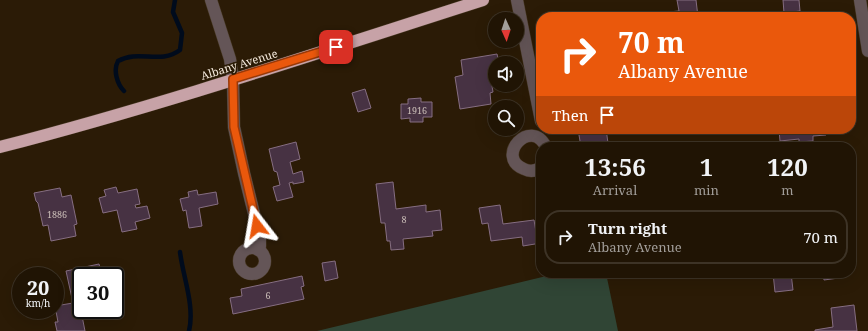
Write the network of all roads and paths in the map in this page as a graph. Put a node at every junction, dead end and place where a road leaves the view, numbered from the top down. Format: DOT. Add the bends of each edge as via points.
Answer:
graph roads {
  1 [pos="211,0"];
  2 [pos="483,0"];
  3 [pos="517,0"];
  4 [pos="860,0"];
  5 [pos="868,51"];
  6 [pos="233,79"];
  7 [pos="536,96"];
  8 [pos="536,134"];
  9 [pos="0,147"];
  10 [pos="536,169"];
  11 [pos="258,250"];
  1 -- 6 [label="street" via="230,59"];
  2 -- 6 [label="highway, Albany Avenue"];
  3 -- 7 [label="street"];
  4 -- 5 [label="street"];
  6 -- 9 [label="highway, Albany Avenue" via="75,128"];
  6 -- 11 [label="street" via="234,127 260,238"];
  8 -- 10 [label="street" via="521,139 515,145 513,154 516,165 526,170"];
}
